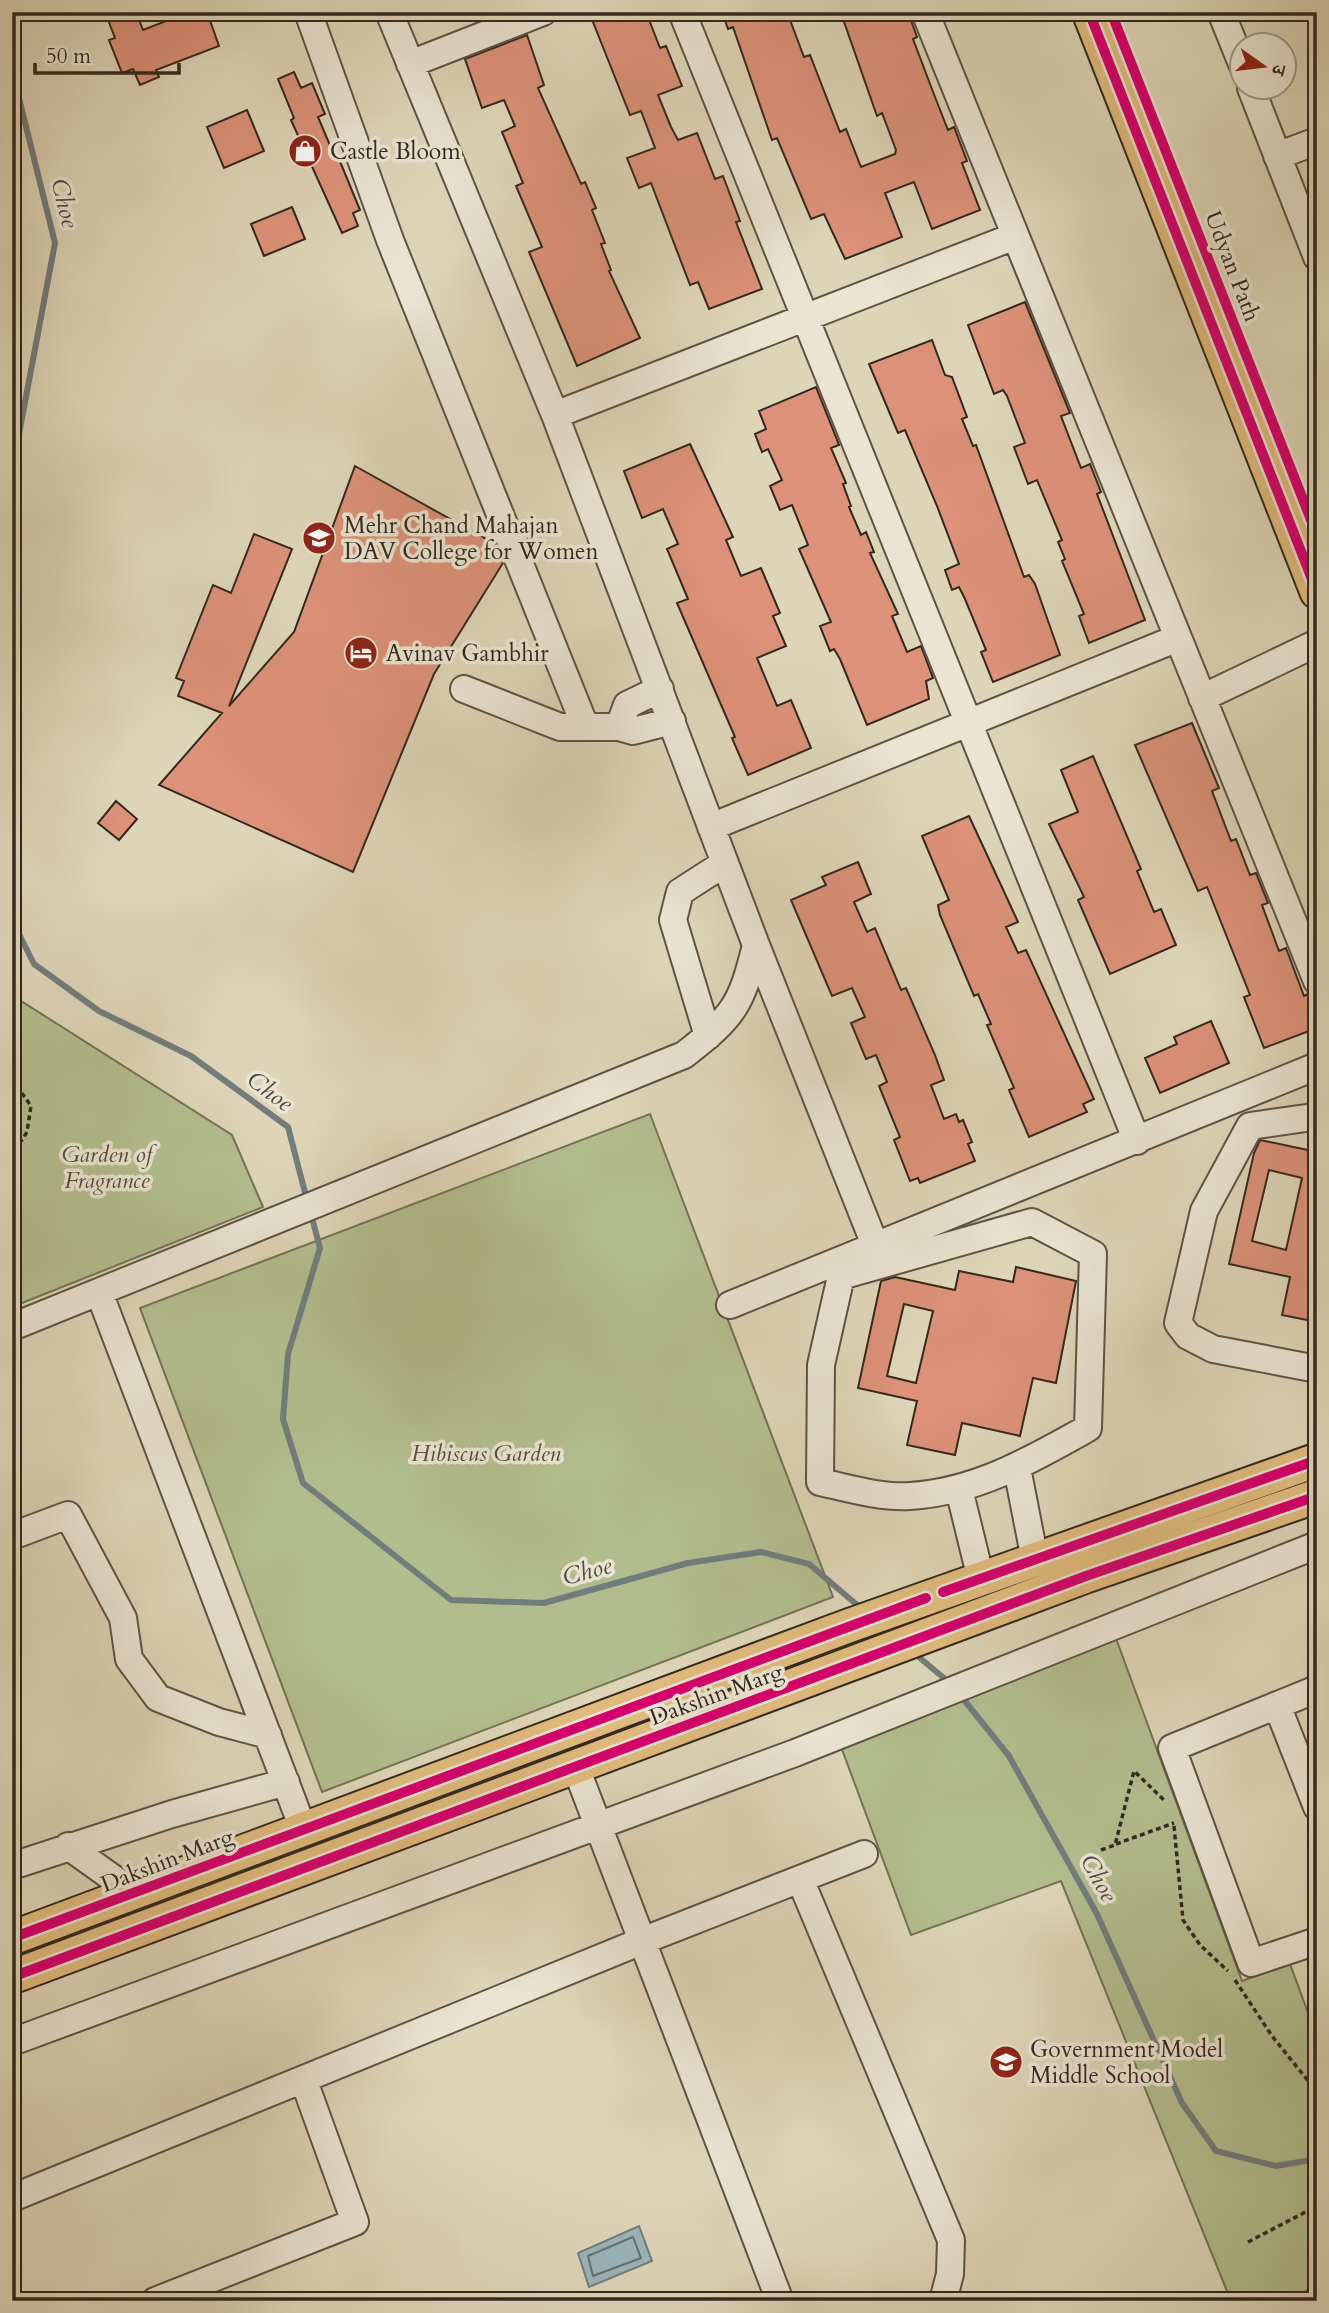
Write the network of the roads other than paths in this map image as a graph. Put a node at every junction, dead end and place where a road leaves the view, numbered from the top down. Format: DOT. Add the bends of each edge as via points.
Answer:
graph roads {
  1 [pos="308,12"];
  2 [pos="389,12"];
  3 [pos="543,12"];
  4 [pos="682,12"];
  5 [pos="925,12"];
  6 [pos="1089,12"];
  7 [pos="1111,12"];
  8 [pos="1222,12"];
  9 [pos="1229,32"];
  10 [pos="410,64"];
  11 [pos="1256,102"];
  12 [pos="1317,141"];
  13 [pos="1277,156"];
  14 [pos="1311,225"];
  15 [pos="1015,236"];
  16 [pos="1317,257"];
  17 [pos="806,320"];
  18 [pos="555,415"];
  19 [pos="1317,535"];
  20 [pos="1317,592"];
  21 [pos="1178,638"];
  22 [pos="1317,643"];
  23 [pos="464,689"];
  24 [pos="660,689"];
  25 [pos="1202,698"];
  26 [pos="672,720"];
  27 [pos="969,725"];
  28 [pos="585,726"];
  29 [pos="619,727"];
  30 [pos="711,827"];
  31 [pos="725,863"];
  32 [pos="756,945"];
  33 [pos="1317,981"];
  34 [pos="708,1036"];
  35 [pos="1317,1066"];
  36 [pos="1313,1117"];
  37 [pos="1137,1141"];
  38 [pos="876,1245"];
  39 [pos="99,1292"];
  40 [pos="730,1305"];
  41 [pos="12,1326"];
  42 [pos="1317,1369"];
  43 [pos="1317,1460"];
  44 [pos="1017,1468"];
  45 [pos="959,1489"];
  46 [pos="1317,1496"];
  47 [pos="12,1536"];
  48 [pos="1317,1545"];
  49 [pos="1035,1560"];
  50 [pos="981,1579"];
  51 [pos="1317,1689"];
  52 [pos="1277,1706"];
  53 [pos="268,1735"];
  54 [pos="576,1768"];
  55 [pos="286,1782"];
  56 [pos="1317,1807"];
  57 [pos="598,1826"];
  58 [pos="304,1831"];
  59 [pos="68,1846"];
  60 [pos="864,1854"];
  61 [pos="12,1866"];
  62 [pos="800,1879"];
  63 [pos="135,1894"];
  64 [pos="12,1938"];
  65 [pos="642,1941"];
  66 [pos="1317,1941"];
  67 [pos="12,1977"];
  68 [pos="12,2042"];
  69 [pos="304,2081"];
  70 [pos="12,2198"];
  71 [pos="155,2301"];
  72 [pos="780,2301"];
  73 [pos="943,2301"];
  1 -- 28 [label="street" via="390,240"];
  2 -- 10 [label="street"];
  3 -- 10 [label="street"];
  4 -- 17 [label="street"];
  5 -- 15 [label="street"];
  6 -- 20 [label="main road, Udyan Path"];
  7 -- 19 [label="main road, Udyan Path"];
  8 -- 9 [label="street"];
  10 -- 18 [label="street"];
  11 -- 13 [label="street"];
  12 -- 13 [label="street"];
  13 -- 14 [label="street"];
  14 -- 16 [label="street"];
  15 -- 17 [label="street"];
  15 -- 21 [label="street"];
  17 -- 18 [label="street"];
  17 -- 27 [label="street"];
  18 -- 24 [label="street"];
  21 -- 25 [label="street"];
  21 -- 27 [label="street"];
  22 -- 25 [label="street"];
  23 -- 28 [label="street" via="560,727"];
  24 -- 26 [label="street"];
  24 -- 29 [label="street" via="627,705"];
  25 -- 33 [label="street"];
  26 -- 29 [label="street" via="633,732"];
  26 -- 30 [label="street"];
  27 -- 30 [label="street"];
  27 -- 37 [label="street"];
  28 -- 29 [label="street"];
  30 -- 31 [label="street"];
  31 -- 32 [label="street"];
  31 -- 34 [label="street" via="680,892 673,920"];
  32 -- 34 [label="street" via="744,992 721,1026"];
  32 -- 38 [label="street"];
  34 -- 39 [label="street" via="684,1055"];
  35 -- 37 [label="street"];
  36 -- 42 [label="street" via="1250,1126 1204,1211 1178,1323 1188,1336 1213,1349"];
  37 -- 38 [label="street"];
  38 -- 40 [label="street"];
  39 -- 41 [label="street"];
  39 -- 53 [label="street"];
  43 -- 49 [label="main road, Dakshin Marg"];
  44 -- 45 [label="street"];
  44 -- 45 [label="street" via="1088,1427 1093,1254 1032,1222 841,1276 821,1365 820,1482 907,1496"];
  44 -- 49 [label="street"];
  45 -- 50 [label="street"];
  46 -- 54 [label="main road, Dakshin Marg" via="1086,1576"];
  47 -- 53 [label="street" via="68,1515 123,1618 129,1660 158,1698"];
  48 -- 57 [label="street" via="795,1754"];
  49 -- 50 [label="main road, Dakshin Marg"];
  50 -- 58 [label="main road, Dakshin Marg"];
  51 -- 52 [label="street"];
  52 -- 56 [label="street"];
  52 -- 66 [label="street" via="1172,1748 1251,1963"];
  53 -- 55 [label="street"];
  54 -- 57 [label="street"];
  54 -- 67 [label="main road, Dakshin Marg"];
  55 -- 58 [label="street"];
  55 -- 59 [label="street"];
  57 -- 65 [label="street"];
  57 -- 68 [label="street"];
  58 -- 63 [label="main road, Dakshin Marg"];
  59 -- 61 [label="street"];
  59 -- 63 [label="street"];
  60 -- 62 [label="street"];
  62 -- 65 [label="street"];
  62 -- 73 [label="street" via="951,2240"];
  63 -- 64 [label="main road, Dakshin Marg"];
  65 -- 69 [label="street"];
  65 -- 72 [label="street"];
  69 -- 70 [label="street"];
  69 -- 71 [label="street" via="355,2222"];
}
